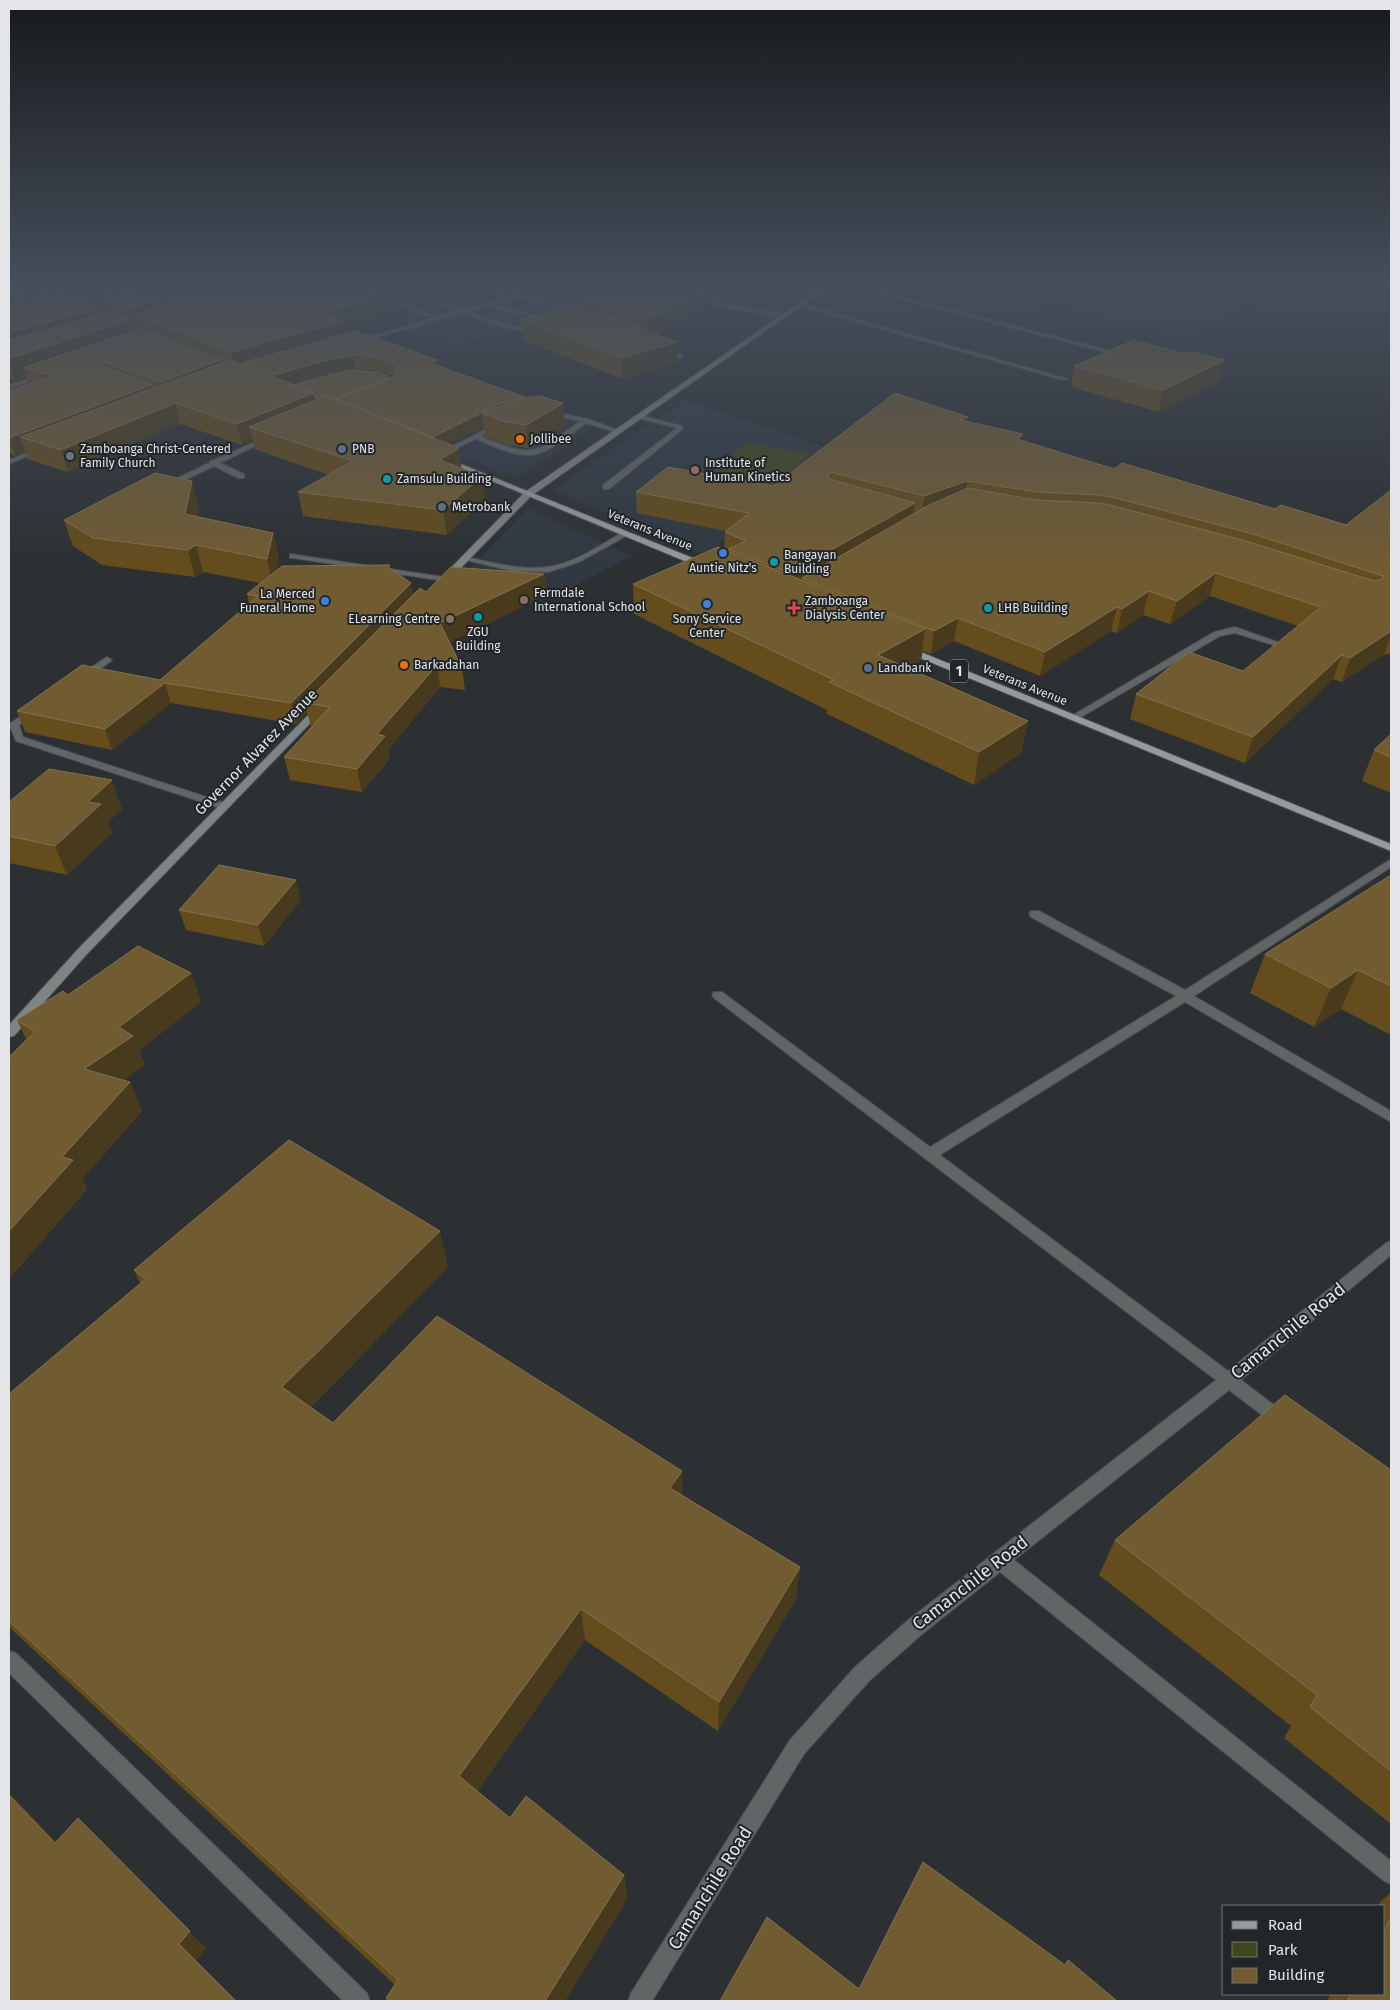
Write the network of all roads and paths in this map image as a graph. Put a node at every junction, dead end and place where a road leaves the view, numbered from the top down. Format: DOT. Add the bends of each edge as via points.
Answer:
graph roads {
  1 [pos="34,379"];
  2 [pos="694,379"];
  3 [pos="9,387"];
  4 [pos="544,414"];
  5 [pos="639,417"];
  6 [pos="586,420"];
  7 [pos="509,421"];
  8 [pos="618,431"];
  9 [pos="273,436"];
  10 [pos="475,436"];
  11 [pos="46,447"];
  12 [pos="435,456"];
  13 [pos="9,462"];
  14 [pos="212,462"];
  15 [pos="241,476"];
  16 [pos="606,488"];
  17 [pos="158,490"];
  18 [pos="528,494"];
  19 [pos="626,534"];
  20 [pos="293,556"];
  21 [pos="465,559"];
  22 [pos="708,568"];
  23 [pos="441,583"];
  24 [pos="1282,645"];
  25 [pos="900,647"];
  26 [pos="107,660"];
  27 [pos="76,681"];
  28 [pos="327,700"];
  29 [pos="45,703"];
  30 [pos="1073,718"];
  31 [pos="224,806"];
  32 [pos="1391,848"];
  33 [pos="1391,862"];
  34 [pos="1035,914"];
  35 [pos="718,995"];
  36 [pos="1185,996"];
  37 [pos="9,1033"];
  38 [pos="1391,1117"];
  39 [pos="929,1155"];
  40 [pos="1391,1247"];
  41 [pos="1229,1380"];
  42 [pos="1291,1427"];
  43 [pos="1000,1560"];
  44 [pos="9,1660"];
  45 [pos="1391,1874"];
  46 [pos="359,2001"];
  47 [pos="639,2001"];
  1 -- 3 [label="street"];
  2 -- 5 [label="main road"];
  4 -- 6 [label="street"];
  5 -- 8 [label="main road"];
  5 -- 16 [label="street" via="680,429"];
  6 -- 8 [label="street"];
  6 -- 10 [label="street" via="542,452 529,454 518,453"];
  7 -- 10 [label="street"];
  8 -- 18 [label="main road"];
  9 -- 14 [label="street"];
  10 -- 12 [label="street"];
  11 -- 13 [label="street"];
  12 -- 18 [label="main road, Veterans Avenue"];
  14 -- 15 [label="street"];
  14 -- 17 [label="street"];
  18 -- 19 [label="main road, Veterans Avenue"];
  18 -- 21 [label="main road"];
  19 -- 21 [label="street" via="562,567 548,570"];
  19 -- 22 [label="main road, Veterans Avenue"];
  20 -- 23 [label="street"];
  21 -- 23 [label="main road"];
  24 -- 30 [label="street" via="1235,630 1217,634"];
  25 -- 30 [label="main road, Veterans Avenue / 1"];
  26 -- 27 [label="street"];
  28 -- 31 [label="main road, Governor Alvarez Avenue"];
  29 -- 31 [label="street" via="14,724 19,739"];
  30 -- 32 [label="main road, Veterans Avenue / 1"];
  31 -- 37 [label="main road, Governor Alvarez Avenue"];
  33 -- 36 [label="street"];
  34 -- 36 [label="street"];
  35 -- 39 [label="street"];
  36 -- 38 [label="street"];
  36 -- 39 [label="street"];
  39 -- 41 [label="street"];
  40 -- 41 [label="street, Camanchile Road"];
  41 -- 42 [label="street"];
  41 -- 43 [label="street, Camanchile Road"];
  43 -- 45 [label="street"];
  43 -- 47 [label="street, Camanchile Road" via="862,1674 797,1747"];
  44 -- 46 [label="street"];
}
